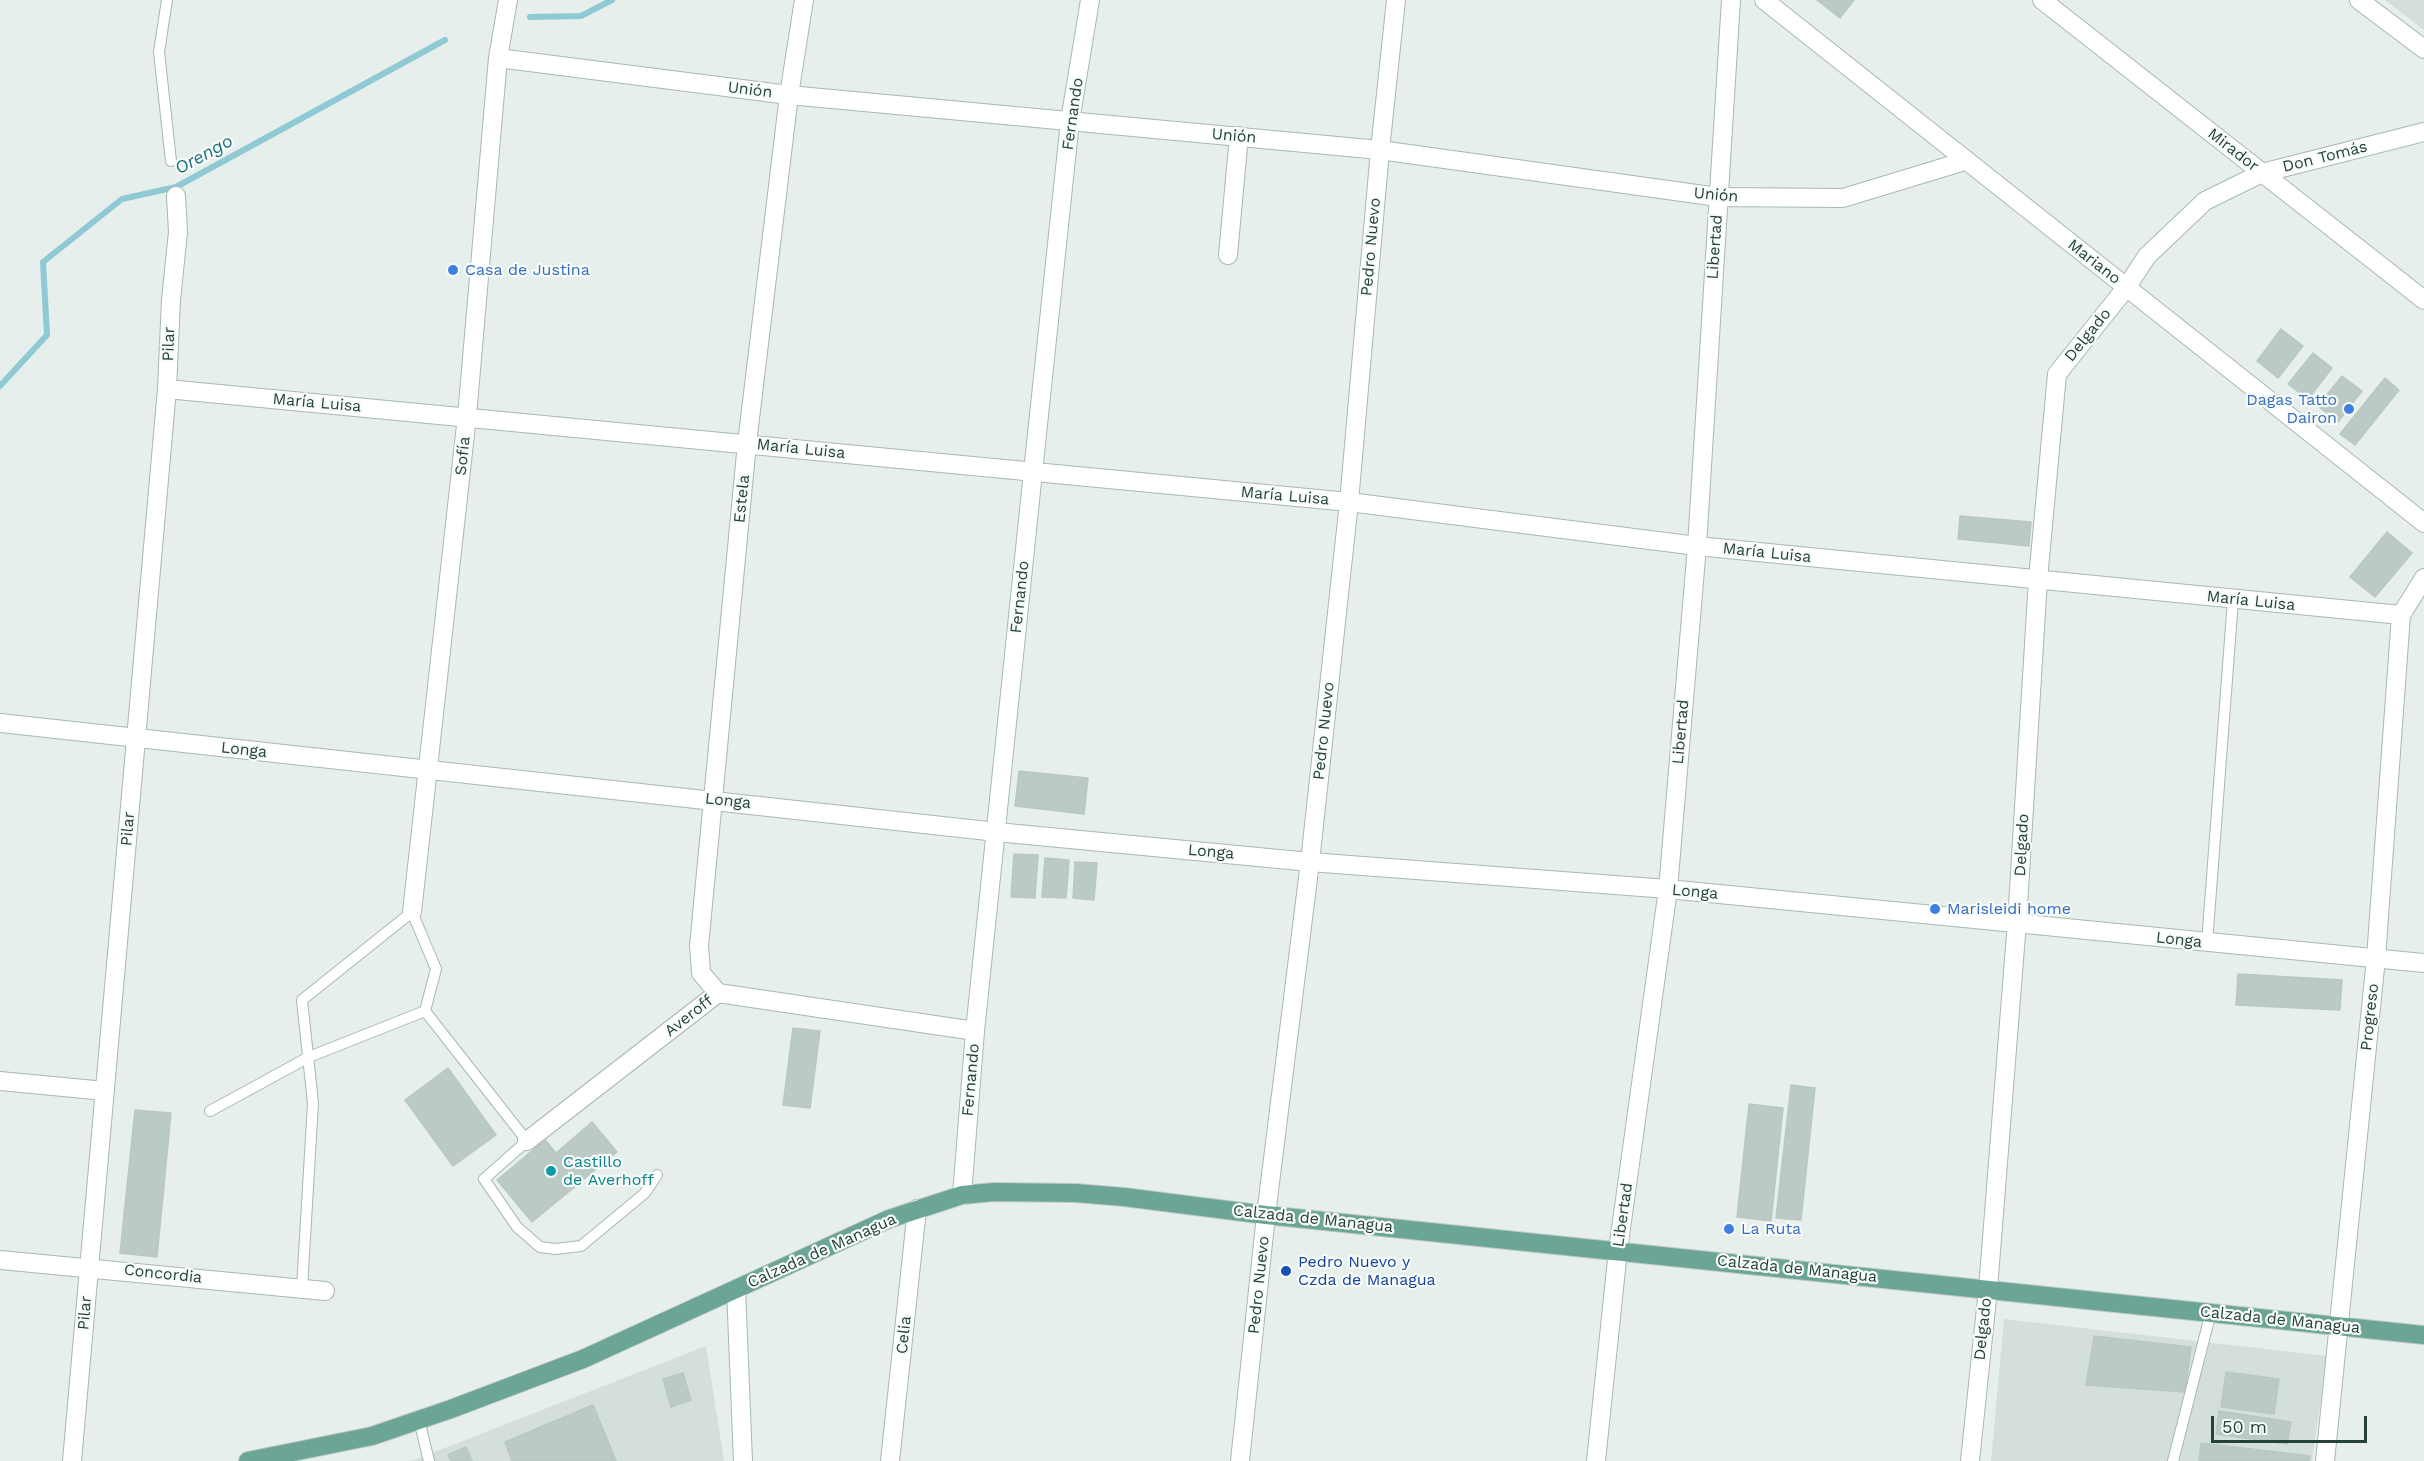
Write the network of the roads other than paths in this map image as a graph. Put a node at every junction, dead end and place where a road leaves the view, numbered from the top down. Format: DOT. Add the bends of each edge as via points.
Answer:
graph roads {
  1 [pos="167,0"];
  2 [pos="508,0"];
  3 [pos="804,0"];
  4 [pos="1090,0"];
  5 [pos="1396,0"];
  6 [pos="1731,0"];
  7 [pos="1764,0"];
  8 [pos="2042,0"];
  9 [pos="2360,0"];
  10 [pos="2424,49"];
  11 [pos="498,58"];
  12 [pos="789,95"];
  13 [pos="1070,121"];
  14 [pos="2424,132"];
  15 [pos="1239,136"];
  16 [pos="1380,150"];
  17 [pos="1965,161"];
  18 [pos="171,162"];
  19 [pos="2262,173"];
  20 [pos="176,196"];
  21 [pos="1718,196"];
  22 [pos="1228,255"];
  23 [pos="2126,288"];
  24 [pos="2424,300"];
  25 [pos="167,389"];
  26 [pos="467,416"];
  27 [pos="747,443"];
  28 [pos="1033,472"];
  29 [pos="1348,502"];
  30 [pos="2424,523"];
  31 [pos="1697,546"];
  32 [pos="2424,578"];
  33 [pos="2038,579"];
  34 [pos="2233,600"];
  35 [pos="2401,615"];
  36 [pos="0,723"];
  37 [pos="136,739"];
  38 [pos="429,770"];
  39 [pos="712,800"];
  40 [pos="997,832"];
  41 [pos="1310,862"];
  42 [pos="1668,889"];
  43 [pos="411,912"];
  44 [pos="2017,922"];
  45 [pos="2207,943"];
  46 [pos="2376,958"];
  47 [pos="2424,963"];
  48 [pos="718,993"];
  49 [pos="425,1011"];
  50 [pos="975,1031"];
  51 [pos="309,1057"];
  52 [pos="0,1082"];
  53 [pos="105,1091"];
  54 [pos="210,1111"];
  55 [pos="527,1141"];
  56 [pos="657,1175"];
  57 [pos="962,1195"];
  58 [pos="917,1209"];
  59 [pos="1266,1215"];
  60 [pos="1618,1250"];
  61 [pos="0,1260"];
  62 [pos="90,1267"];
  63 [pos="302,1288"];
  64 [pos="736,1289"];
  65 [pos="1988,1289"];
  66 [pos="325,1291"];
  67 [pos="2211,1312"];
  68 [pos="2340,1326"];
  69 [pos="2424,1335"];
  70 [pos="419,1420"];
  71 [pos="289,1457"];
  72 [pos="72,1461"];
  73 [pos="248,1461"];
  74 [pos="429,1461"];
  75 [pos="743,1461"];
  76 [pos="890,1461"];
  77 [pos="1240,1461"];
  78 [pos="1596,1461"];
  79 [pos="1970,1461"];
  80 [pos="2173,1461"];
  81 [pos="2325,1461"];
  1 -- 18 [label="lane" via="159,52"];
  2 -- 11 [label="street, Sofía"];
  3 -- 12 [label="street, Estela"];
  4 -- 13 [label="street, Fernando"];
  5 -- 16 [label="street, Pedro Nuevo"];
  6 -- 21 [label="street, Libertad"];
  7 -- 17 [label="street, Mariano"];
  8 -- 19 [label="street, Mirador"];
  9 -- 10 [label="street"];
  11 -- 12 [label="street, Unión"];
  11 -- 26 [label="street, Sofía"];
  12 -- 13 [label="street, Unión"];
  12 -- 27 [label="street, Estela"];
  13 -- 15 [label="street, Unión"];
  13 -- 28 [label="street, Fernando"];
  14 -- 19 [label="street, Don Tomás"];
  15 -- 16 [label="street, Unión"];
  15 -- 22 [label="street"];
  16 -- 21 [label="street, Unión"];
  16 -- 29 [label="street, Pedro Nuevo"];
  17 -- 21 [label="street, Unión" via="1844,198"];
  17 -- 23 [label="street, Mariano"];
  19 -- 23 [label="street, Don Tomás" via="2205,201 2147,256"];
  19 -- 24 [label="street, Mirador"];
  20 -- 25 [label="street, Pilar" via="178,232"];
  21 -- 31 [label="street, Libertad"];
  23 -- 30 [label="street, Mariano"];
  23 -- 33 [label="street, Delgado" via="2057,374"];
  25 -- 26 [label="street, María Luisa"];
  25 -- 37 [label="street, Pilar"];
  26 -- 27 [label="street, María Luisa"];
  26 -- 38 [label="street, Sofía"];
  27 -- 28 [label="street, María Luisa"];
  27 -- 39 [label="street, Estela"];
  28 -- 29 [label="street, María Luisa"];
  28 -- 40 [label="street, Fernando"];
  29 -- 31 [label="street, María Luisa"];
  29 -- 41 [label="street, Pedro Nuevo"];
  31 -- 33 [label="street, María Luisa"];
  31 -- 42 [label="street, Libertad"];
  32 -- 35 [label="street, Progreso"];
  33 -- 34 [label="street, María Luisa"];
  33 -- 44 [label="street, Delgado"];
  34 -- 35 [label="street, María Luisa"];
  34 -- 45 [label="lane"];
  35 -- 46 [label="street, Progreso"];
  36 -- 37 [label="street, Longa"];
  37 -- 38 [label="street, Longa"];
  37 -- 53 [label="street, Pilar"];
  38 -- 39 [label="street, Longa"];
  38 -- 43 [label="street, Sofía"];
  39 -- 40 [label="street, Longa"];
  39 -- 48 [label="street, Estela" via="699,946 701,973"];
  40 -- 41 [label="street, Longa"];
  40 -- 50 [label="street, Fernando"];
  41 -- 42 [label="street, Longa"];
  41 -- 59 [label="street, Pedro Nuevo"];
  42 -- 44 [label="street, Longa"];
  42 -- 60 [label="street, Libertad"];
  43 -- 49 [label="lane" via="436,969"];
  43 -- 51 [label="lane" via="302,1000"];
  44 -- 45 [label="street, Longa"];
  44 -- 65 [label="street, Delgado"];
  45 -- 46 [label="street, Longa"];
  46 -- 47 [label="street, Longa"];
  46 -- 68 [label="street, Progreso"];
  48 -- 50 [label="street, Averoff"];
  48 -- 55 [label="street, Averoff"];
  49 -- 51 [label="lane"];
  49 -- 55 [label="lane"];
  50 -- 57 [label="street, Fernando"];
  51 -- 54 [label="lane"];
  51 -- 63 [label="lane" via="313,1103"];
  52 -- 53 [label="street"];
  53 -- 62 [label="street, Pilar"];
  55 -- 56 [label="lane, Averoff" via="484,1179 517,1227 540,1247 581,1246 645,1193"];
  57 -- 58 [label="main road, Calzada de Managua"];
  57 -- 59 [label="main road, Calzada de Managua" via="1076,1193"];
  58 -- 64 [label="main road, Calzada de Managua"];
  58 -- 76 [label="street, Celia"];
  59 -- 60 [label="main road, Calzada de Managua"];
  59 -- 77 [label="street, Pedro Nuevo"];
  60 -- 65 [label="main road, Calzada de Managua"];
  60 -- 78 [label="street, Libertad"];
  61 -- 62 [label="street, Concordia"];
  62 -- 63 [label="street, Concordia"];
  62 -- 72 [label="street, Pilar"];
  63 -- 66 [label="street, Concordia"];
  64 -- 70 [label="main road, Calzada de Managua" via="583,1359"];
  64 -- 75 [label="street"];
  65 -- 67 [label="main road, Calzada de Managua"];
  65 -- 79 [label="street, Delgado"];
  67 -- 68 [label="main road, Calzada de Managua"];
  67 -- 80 [label="lane"];
  68 -- 69 [label="main road, Calzada de Managua"];
  68 -- 81 [label="street, Progreso"];
  70 -- 71 [label="main road, Calzada de Managua"];
  70 -- 74 [label="lane"];
  71 -- 73 [label="main road, Calzada de Managua"];
}
